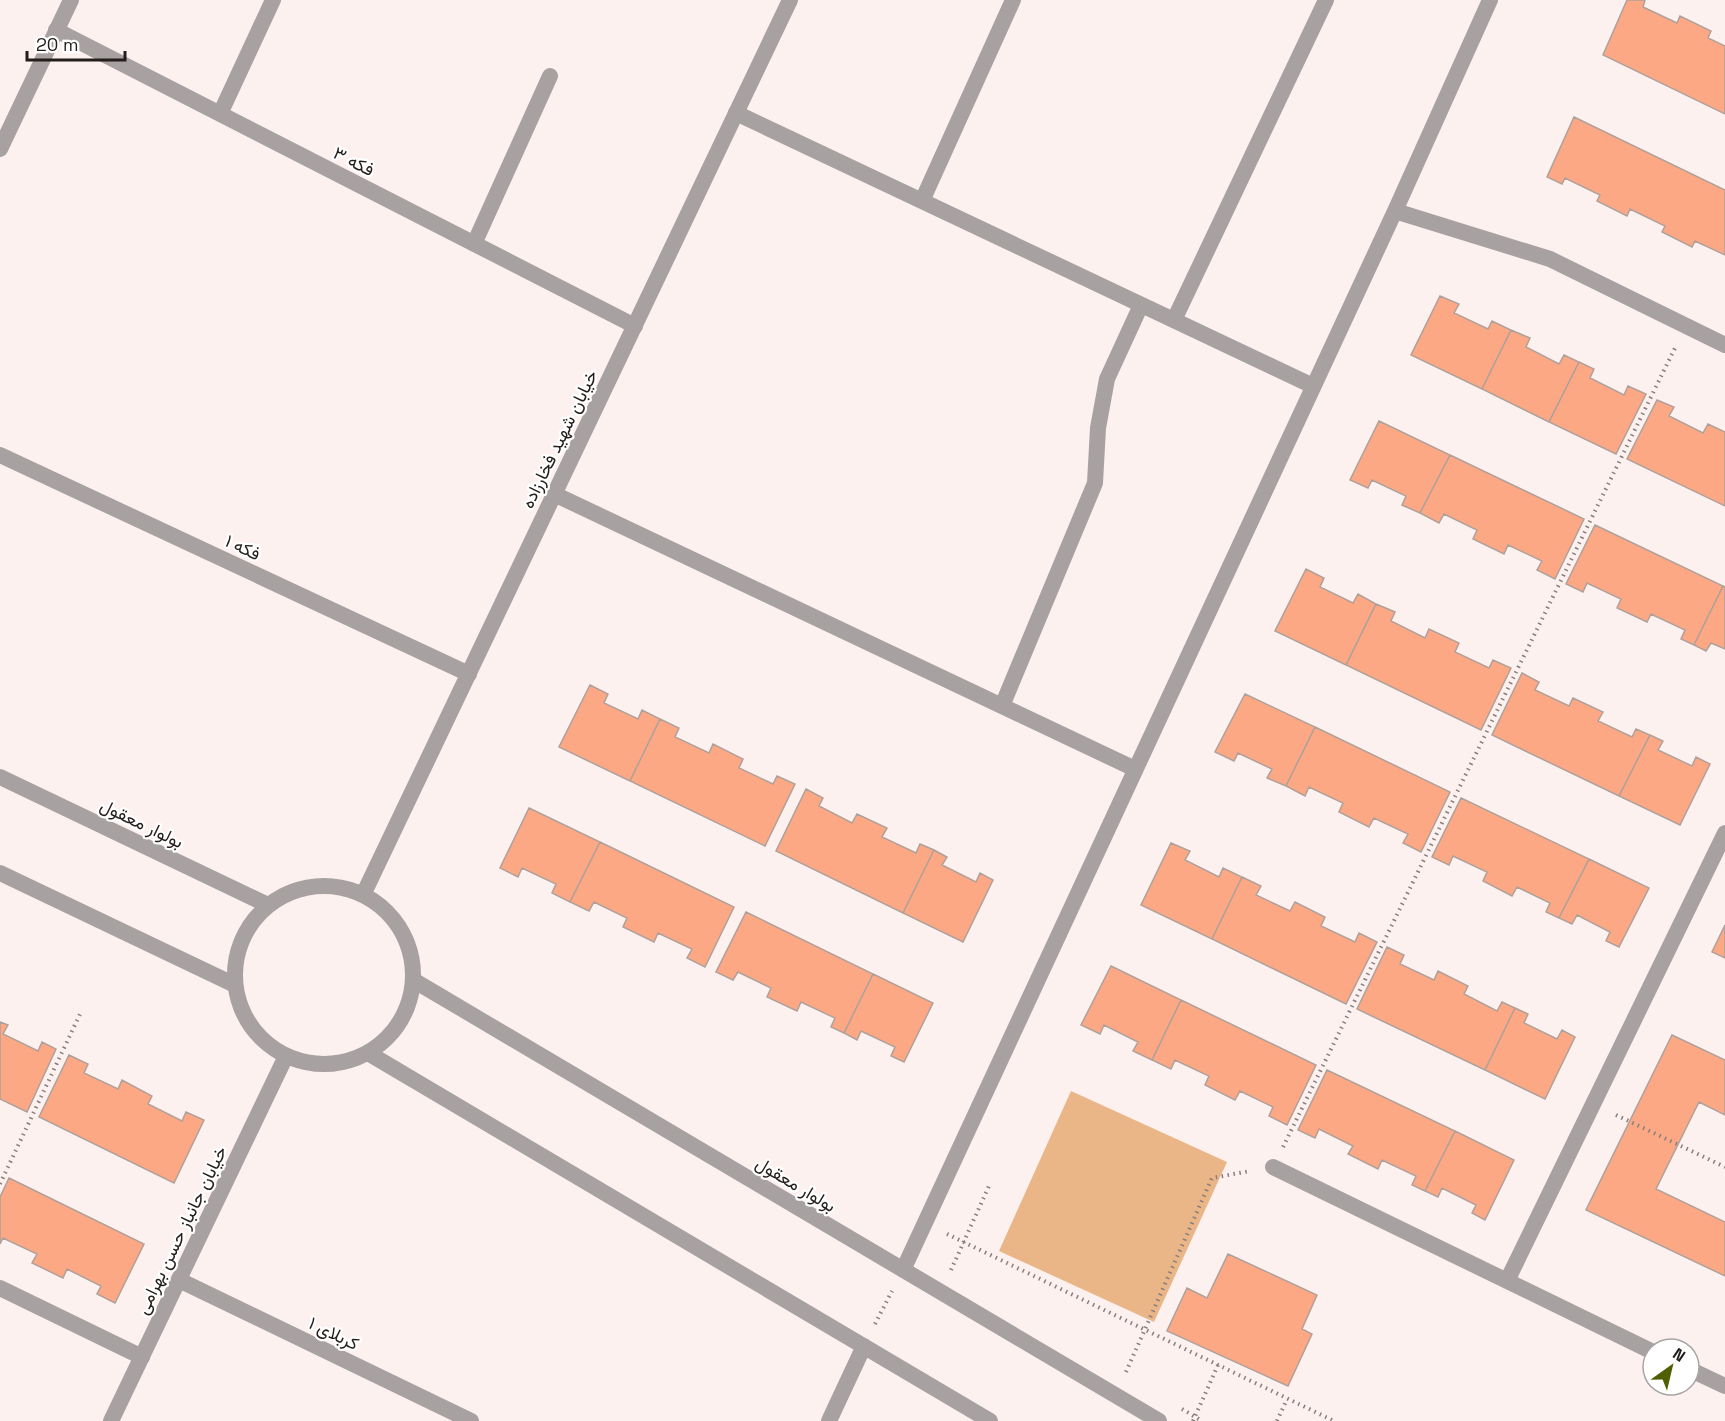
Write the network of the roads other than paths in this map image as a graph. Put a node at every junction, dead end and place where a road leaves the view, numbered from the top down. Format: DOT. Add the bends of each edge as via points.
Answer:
graph roads {
  1 [pos="71,0"];
  2 [pos="273,0"];
  3 [pos="790,0"];
  4 [pos="1013,0"];
  5 [pos="1326,0"];
  6 [pos="1490,0"];
  7 [pos="57,30"];
  8 [pos="550,76"];
  9 [pos="736,113"];
  10 [pos="220,114"];
  11 [pos="0,147"];
  12 [pos="922,201"];
  13 [pos="1395,211"];
  14 [pos="474,244"];
  15 [pos="1141,305"];
  16 [pos="1174,320"];
  17 [pos="635,326"];
  18 [pos="1725,345"];
  19 [pos="1313,386"];
  20 [pos="0,455"];
  21 [pos="554,494"];
  22 [pos="469,674"];
  23 [pos="1002,706"];
  24 [pos="1135,769"];
  25 [pos="0,777"];
  26 [pos="1725,833"];
  27 [pos="0,873"];
  28 [pos="363,895"];
  29 [pos="268,905"];
  30 [pos="413,980"];
  31 [pos="235,985"];
  32 [pos="368,1053"];
  33 [pos="286,1056"];
  34 [pos="1273,1167"];
  35 [pos="903,1270"];
  36 [pos="179,1280"];
  37 [pos="1508,1281"];
  38 [pos="0,1288"];
  39 [pos="1641,1346"];
  40 [pos="864,1347"];
  41 [pos="142,1357"];
  42 [pos="1701,1375"];
  43 [pos="1725,1386"];
  44 [pos="111,1421"];
  45 [pos="471,1421"];
  46 [pos="829,1421"];
  47 [pos="990,1421"];
  48 [pos="1159,1421"];
  1 -- 7 [label="street"];
  2 -- 10 [label="street"];
  3 -- 9 [label="street, خیابان شهید فخارزاده"];
  4 -- 12 [label="street"];
  5 -- 16 [label="street"];
  6 -- 13 [label="street"];
  7 -- 10 [label="street, فکه ۳"];
  7 -- 11 [label="street"];
  8 -- 14 [label="street"];
  9 -- 12 [label="street"];
  9 -- 17 [label="street, خیابان شهید فخارزاده"];
  10 -- 14 [label="street, فکه ۳"];
  12 -- 15 [label="street"];
  13 -- 18 [label="street" via="1550,259"];
  13 -- 19 [label="street"];
  14 -- 17 [label="street, فکه ۳"];
  15 -- 16 [label="street"];
  15 -- 23 [label="street" via="1107,379 1098,428 1095,483"];
  16 -- 19 [label="street"];
  17 -- 21 [label="street, خیابان شهید فخارزاده"];
  19 -- 24 [label="street"];
  20 -- 22 [label="street, فکه ۱"];
  21 -- 22 [label="street, خیابان شهید فخارزاده"];
  21 -- 23 [label="street"];
  22 -- 28 [label="street, خیابان شهید فخارزاده"];
  23 -- 24 [label="street"];
  24 -- 35 [label="street"];
  25 -- 29 [label="street, بولوار معقول"];
  26 -- 37 [label="street"];
  27 -- 31 [label="street"];
  28 -- 29 [label="street" via="330,886 309,888"];
  28 -- 30 [label="street" via="384,910 400,930 410,954"];
  29 -- 31 [label="street" via="241,940"];
  30 -- 32 [label="street" via="400,1022 386,1040"];
  30 -- 35 [label="street, بولوار معقول"];
  31 -- 33 [label="street" via="243,1014 261,1038"];
  32 -- 33 [label="street" via="341,1063 313,1064"];
  32 -- 40 [label="street"];
  33 -- 36 [label="street, خیابان جانباز حسن بهرامی"];
  34 -- 37 [label="street"];
  35 -- 48 [label="street, بولوار معقول"];
  36 -- 41 [label="street, خیابان جانباز حسن بهرامی"];
  36 -- 45 [label="street, کربلای ۱"];
  37 -- 39 [label="street"];
  38 -- 41 [label="street"];
  40 -- 46 [label="street"];
  40 -- 47 [label="street"];
  41 -- 44 [label="street, خیابان جانباز حسن بهرامی"];
  42 -- 43 [label="street"];
}
